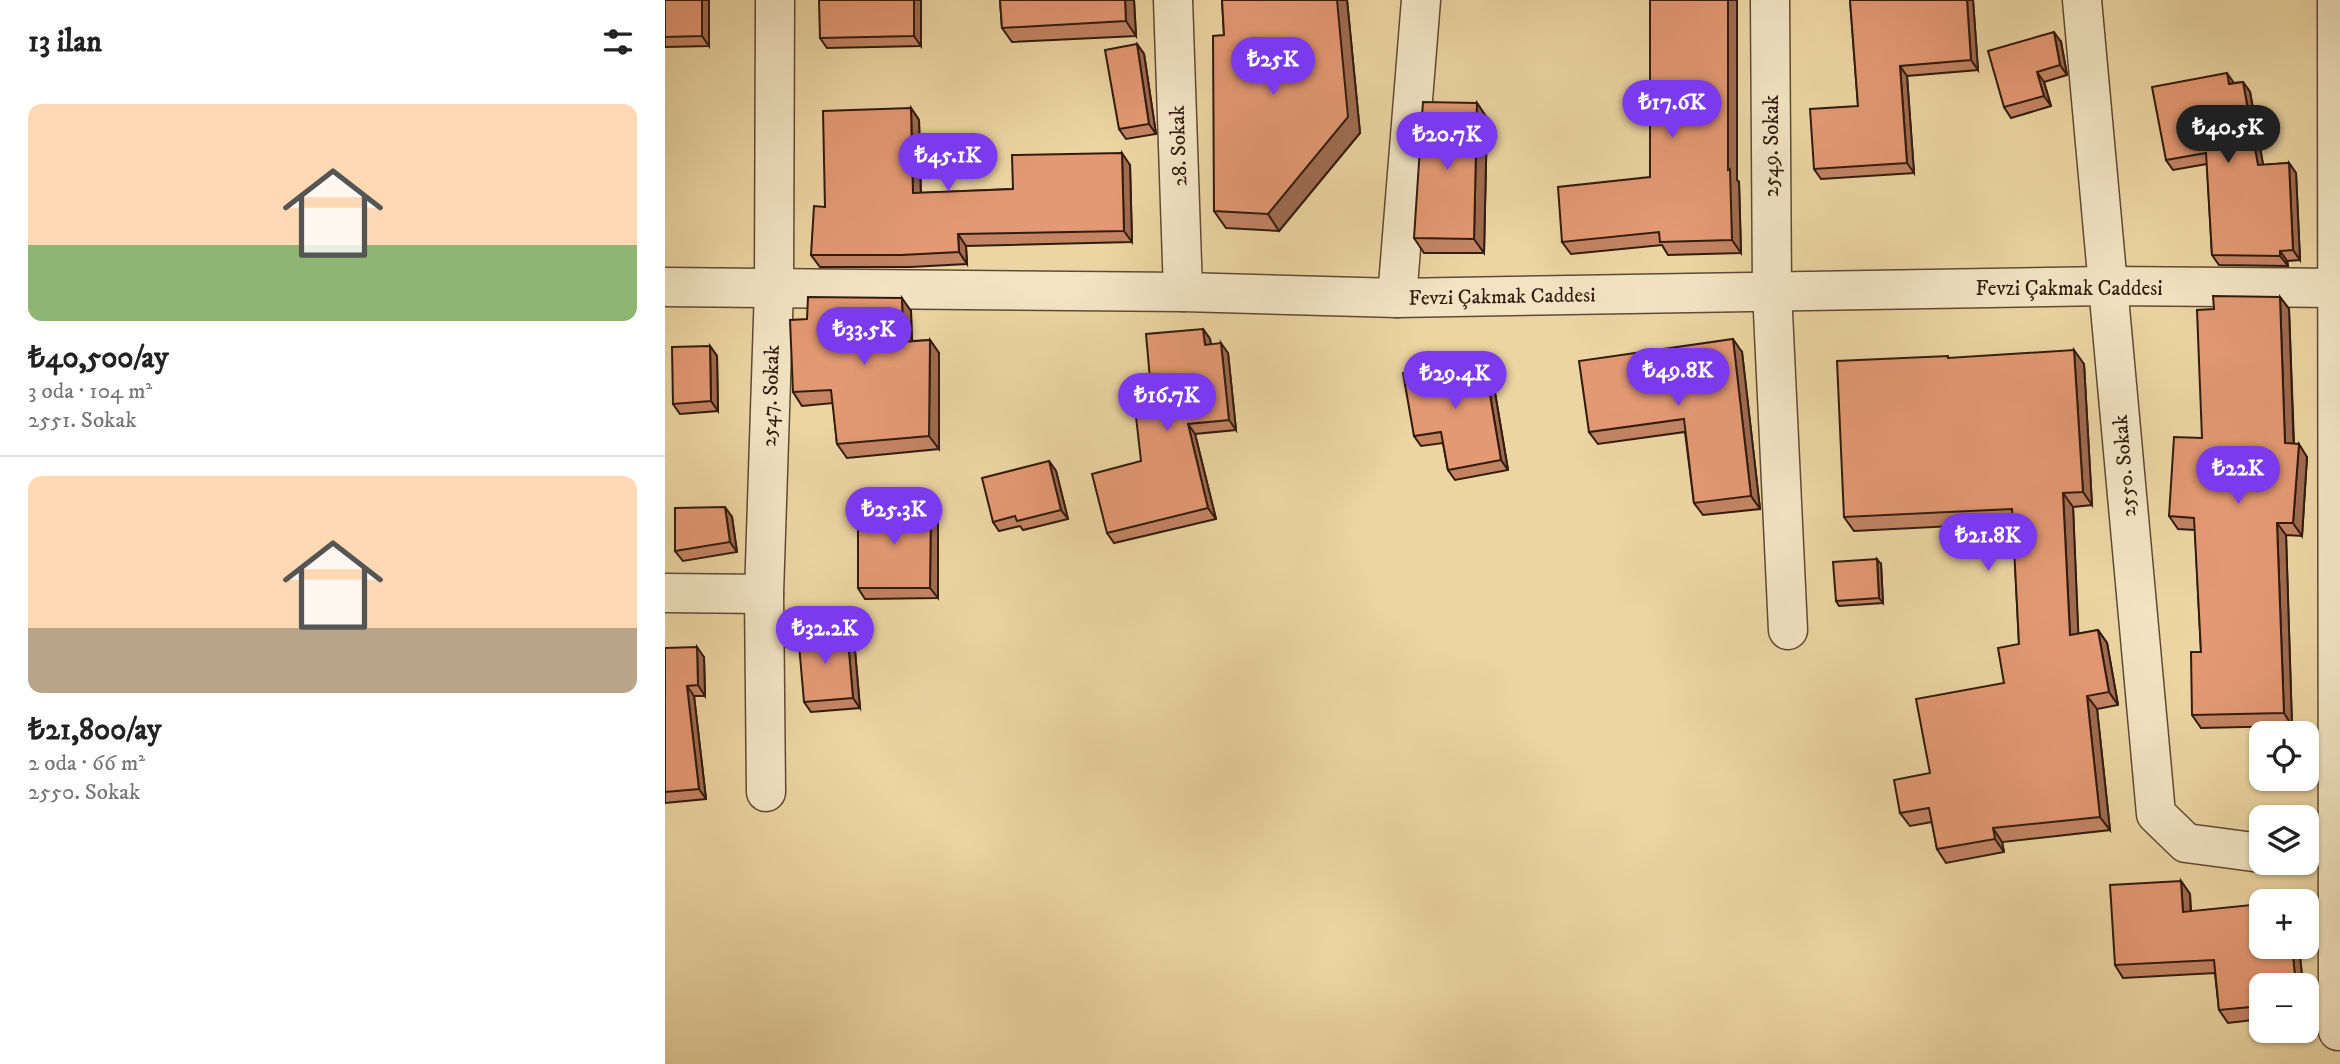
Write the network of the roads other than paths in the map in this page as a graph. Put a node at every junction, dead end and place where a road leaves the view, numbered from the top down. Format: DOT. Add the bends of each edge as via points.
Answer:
graph roads {
  1 [pos="775,0"];
  2 [pos="1173,0"];
  3 [pos="1421,0"];
  4 [pos="1770,0"];
  5 [pos="2082,0"];
  6 [pos="2337,0"];
  7 [pos="2108,286"];
  8 [pos="665,288"];
  9 [pos="774,288"];
  10 [pos="2339,288"];
  11 [pos="1772,291"];
  12 [pos="1183,292"];
  13 [pos="1397,298"];
  14 [pos="665,593"];
  15 [pos="764,594"];
  16 [pos="1788,631"];
  17 [pos="765,792"];
  18 [pos="2249,852"];
  19 [pos="2322,861"];
  20 [pos="2337,1031"];
  1 -- 9 [label="street, 2547. Sokak"];
  2 -- 12 [label="street, 28. Sokak"];
  3 -- 13 [label="street"];
  4 -- 11 [label="street, 2549. Sokak"];
  5 -- 7 [label="street, 2550. Sokak"];
  6 -- 10 [label="street"];
  7 -- 10 [label="street, Fevzi Çakmak Caddesi"];
  7 -- 11 [label="street, Fevzi Çakmak Caddesi"];
  7 -- 18 [label="street, 2550. Sokak" via="2156,814 2186,844"];
  8 -- 9 [label="street, Fevzi Çakmak Caddesi"];
  9 -- 12 [label="street, Fevzi Çakmak Caddesi"];
  9 -- 15 [label="street, 2547. Sokak"];
  10 -- 19 [label="street"];
  11 -- 13 [label="street, Fevzi Çakmak Caddesi"];
  11 -- 16 [label="street, 2549. Sokak"];
  12 -- 13 [label="street, Fevzi Çakmak Caddesi"];
  14 -- 15 [label="street"];
  15 -- 17 [label="street, 2547. Sokak"];
  19 -- 20 [label="street"];
}
